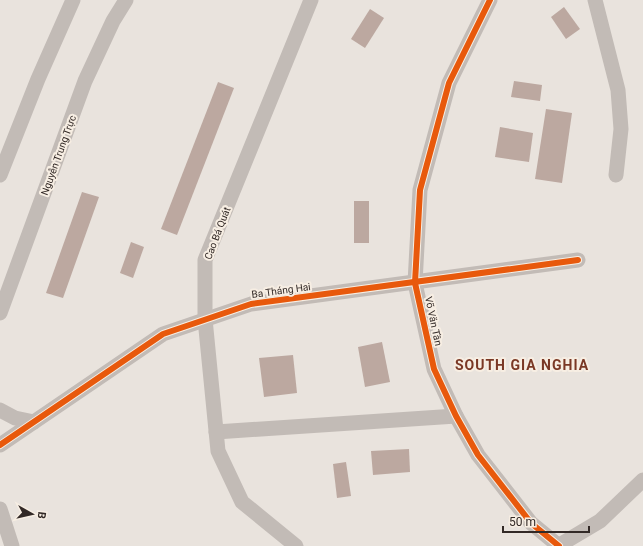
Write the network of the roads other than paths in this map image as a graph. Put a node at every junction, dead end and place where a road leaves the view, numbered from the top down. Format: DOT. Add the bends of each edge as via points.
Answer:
graph roads {
  1 [pos="73,0"];
  2 [pos="126,0"];
  3 [pos="311,0"];
  4 [pos="490,0"];
  5 [pos="595,0"];
  6 [pos="0,175"];
  7 [pos="616,175"];
  8 [pos="578,260"];
  9 [pos="415,283"];
  10 [pos="0,313"];
  11 [pos="205,319"];
  12 [pos="0,410"];
  13 [pos="456,416"];
  14 [pos="34,422"];
  15 [pos="216,432"];
  16 [pos="0,445"];
  17 [pos="643,480"];
  18 [pos="0,509"];
  19 [pos="12,546"];
  20 [pos="296,546"];
  21 [pos="558,546"];
  1 -- 6 [label="street"];
  2 -- 10 [label="street, Nguyễn Trung Trực" via="113,21 85,81"];
  3 -- 11 [label="street, Cao Bá Quát" via="205,260"];
  4 -- 9 [label="street, Võ Văn Tần" via="449,83 420,190"];
  5 -- 7 [label="street" via="618,90 621,129"];
  8 -- 9 [label="street, Ba Tháng Hai"];
  9 -- 11 [label="street, Ba Tháng Hai" via="251,304"];
  9 -- 13 [label="street, Võ Văn Tần" via="434,369"];
  11 -- 14 [label="street, Ba Tháng Hai" via="163,334"];
  11 -- 15 [label="street, Cao Bá Quát"];
  12 -- 14 [label="street" via="15,418"];
  13 -- 15 [label="street"];
  13 -- 21 [label="street, Võ Văn Tần" via="478,455 531,523"];
  14 -- 16 [label="street, Ba Tháng Hai"];
  15 -- 20 [label="street, Cao Bá Quát" via="218,451 242,502"];
  17 -- 21 [label="street" via="600,521"];
  18 -- 19 [label="street"];
}
